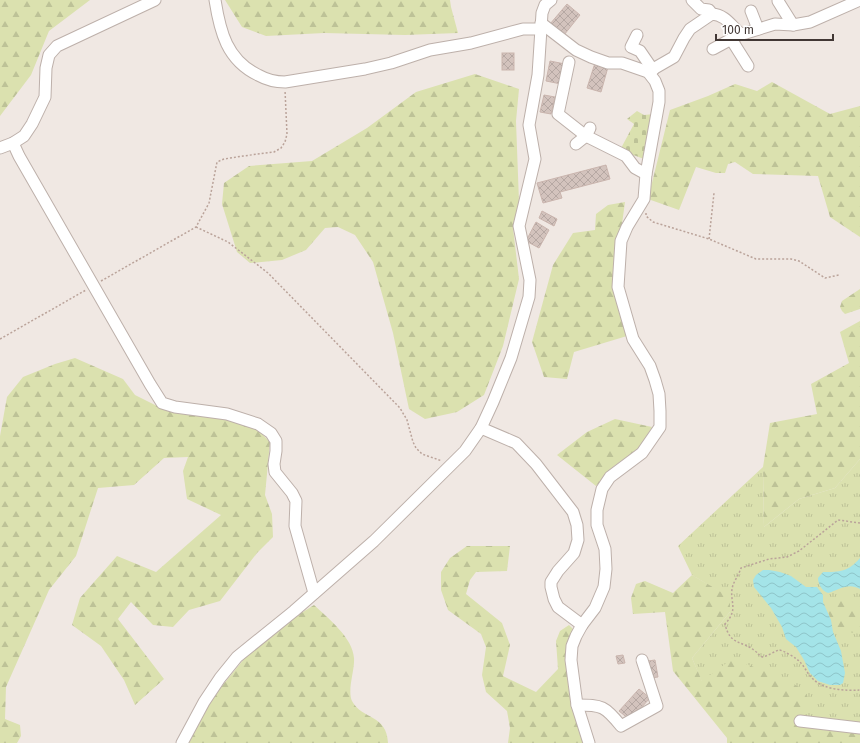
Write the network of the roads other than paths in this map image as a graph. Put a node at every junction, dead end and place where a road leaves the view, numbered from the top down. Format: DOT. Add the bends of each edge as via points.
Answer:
graph roads {
  1 [pos="155,0"];
  2 [pos="215,0"];
  3 [pos="692,0"];
  4 [pos="778,1"];
  5 [pos="857,1"];
  6 [pos="547,2"];
  7 [pos="751,11"];
  8 [pos="712,14"];
  9 [pos="794,25"];
  10 [pos="541,26"];
  11 [pos="758,30"];
  12 [pos="741,34"];
  13 [pos="637,35"];
  14 [pos="731,40"];
  15 [pos="713,49"];
  16 [pos="569,62"];
  17 [pos="748,66"];
  18 [pos="650,71"];
  19 [pos="588,132"];
  20 [pos="13,143"];
  21 [pos="576,144"];
  22 [pos="0,148"];
  23 [pos="646,174"];
  24 [pos="481,428"];
  25 [pos="314,594"];
  26 [pos="582,625"];
  27 [pos="642,660"];
  28 [pos="577,705"];
  29 [pos="800,721"];
  30 [pos="860,728"];
  31 [pos="182,743"];
  32 [pos="589,743"];
  1 -- 20 [label="street" via="57,46 49,55 45,97 24,136"];
  2 -- 10 [label="street" via="218,22 225,43 239,62 248,71 276,82 384,65 430,50"];
  3 -- 8 [label="street" via="701,9 709,10"];
  4 -- 9 [label="street"];
  5 -- 9 [label="street" via="810,22"];
  6 -- 10 [label="street" via="542,13"];
  7 -- 11 [label="street"];
  8 -- 12 [label="street" via="725,18"];
  8 -- 18 [label="street" via="690,29 674,58"];
  9 -- 11 [label="street" via="775,24"];
  10 -- 18 [label="street" via="591,57 608,63 622,62"];
  10 -- 24 [label="street" via="538,75 529,125 535,159 519,226 530,280 529,297 511,358"];
  11 -- 12 [label="street"];
  12 -- 14 [label="street"];
  13 -- 18 [label="street" via="631,47 640,51"];
  14 -- 15 [label="street"];
  14 -- 17 [label="street"];
  16 -- 19 [label="street" via="558,114"];
  18 -- 23 [label="street" via="659,91 659,102"];
  19 -- 21 [label="street"];
  19 -- 23 [label="street" via="626,156 635,168"];
  20 -- 22 [label="street"];
  20 -- 25 [label="street" via="162,403 227,414 258,424 271,433 276,441 276,472 296,501 295,526"];
  23 -- 26 [label="street" via="644,199 621,241 618,287 633,339 650,366 655,380 659,394 660,427 642,453 610,477 602,489 597,510 598,525 605,549 604,587 595,608"];
  24 -- 25 [label="street" via="465,452 374,541"];
  24 -- 26 [label="street" via="516,443 573,512 578,540 574,553 558,571 551,582 551,587 558,607"];
  25 -- 31 [label="street" via="237,657 216,684"];
  26 -- 28 [label="street" via="572,646 571,660"];
  27 -- 28 [label="street" via="657,706 621,726 605,708"];
  28 -- 32 [label="street"];
  29 -- 30 [label="street"];
}
